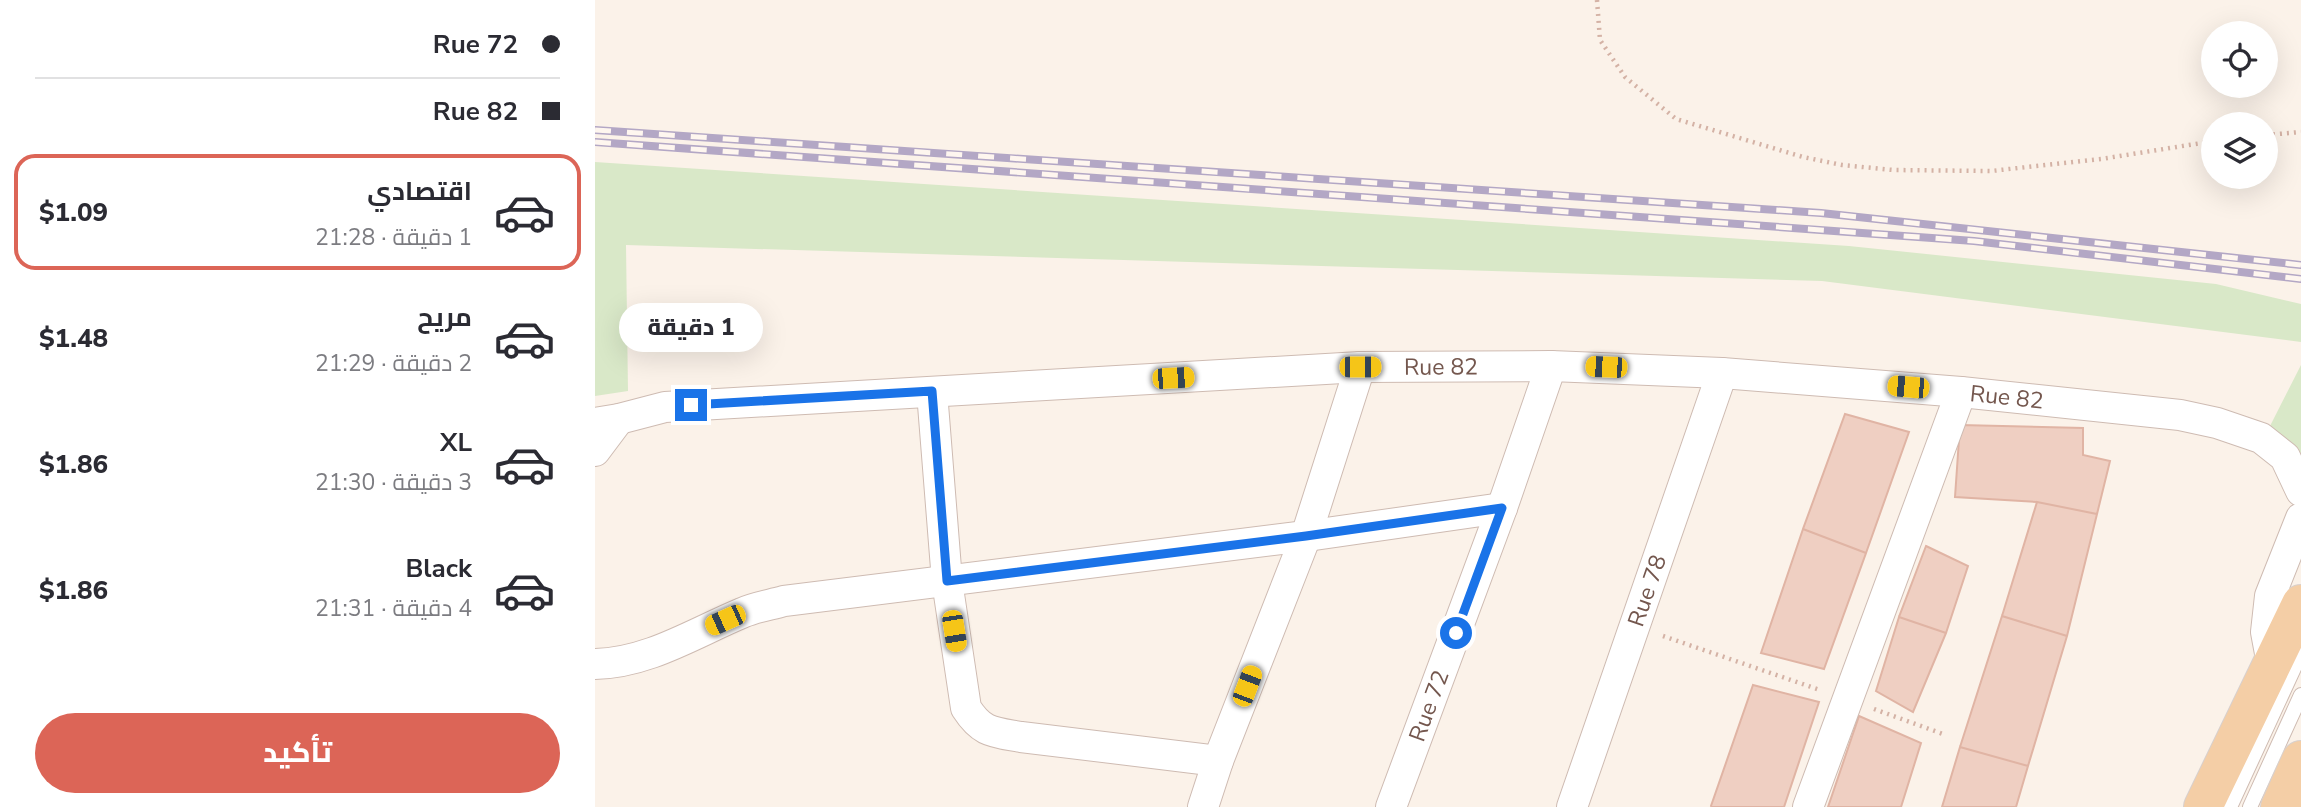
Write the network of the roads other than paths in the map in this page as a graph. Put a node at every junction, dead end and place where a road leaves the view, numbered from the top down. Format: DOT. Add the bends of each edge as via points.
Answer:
graph roads {
  1 [pos="1551,366"];
  2 [pos="1360,367"];
  3 [pos="1722,373"];
  4 [pos="932,391"];
  5 [pos="1961,392"];
  6 [pos="607,421"];
  7 [pos="595,451"];
  8 [pos="2301,491"];
  9 [pos="1502,508"];
  10 [pos="2301,518"];
  11 [pos="1306,536"];
  12 [pos="947,581"];
  13 [pos="2301,604"];
  14 [pos="2287,658"];
  15 [pos="595,664"];
  16 [pos="2301,695"];
  17 [pos="2301,760"];
  18 [pos="1218,761"];
  19 [pos="1203,807"];
  20 [pos="1391,807"];
  21 [pos="1572,807"];
  22 [pos="1808,807"];
  23 [pos="2203,807"];
  24 [pos="2230,807"];
  25 [pos="2250,807"];
  26 [pos="2280,807"];
  1 -- 2 [label="street, Rue 82"];
  1 -- 3 [label="street, Rue 82"];
  1 -- 9 [label="street, Rue 72"];
  2 -- 4 [label="street, Rue 82"];
  2 -- 11 [label="street"];
  3 -- 5 [label="street, Rue 82"];
  3 -- 21 [label="street, Rue 78"];
  4 -- 6 [label="street, Rue 82" via="664,407"];
  4 -- 12 [label="street"];
  5 -- 8 [label="street, Rue 82" via="2181,415 2217,423 2261,438 2285,457"];
  5 -- 22 [label="street"];
  6 -- 7 [label="street"];
  9 -- 11 [label="street"];
  9 -- 20 [label="street, Rue 72"];
  10 -- 14 [label="street" via="2270,596 2266,632"];
  11 -- 12 [label="street"];
  11 -- 18 [label="street"];
  12 -- 15 [label="street" via="784,601 746,611 643,657"];
  12 -- 18 [label="street" via="966,708 975,723 1021,737"];
  13 -- 14 [label="main road"];
  14 -- 23 [label="main road"];
  14 -- 24 [label="lane"];
  16 -- 25 [label="lane"];
  17 -- 26 [label="main road"];
  18 -- 19 [label="street"];
}
